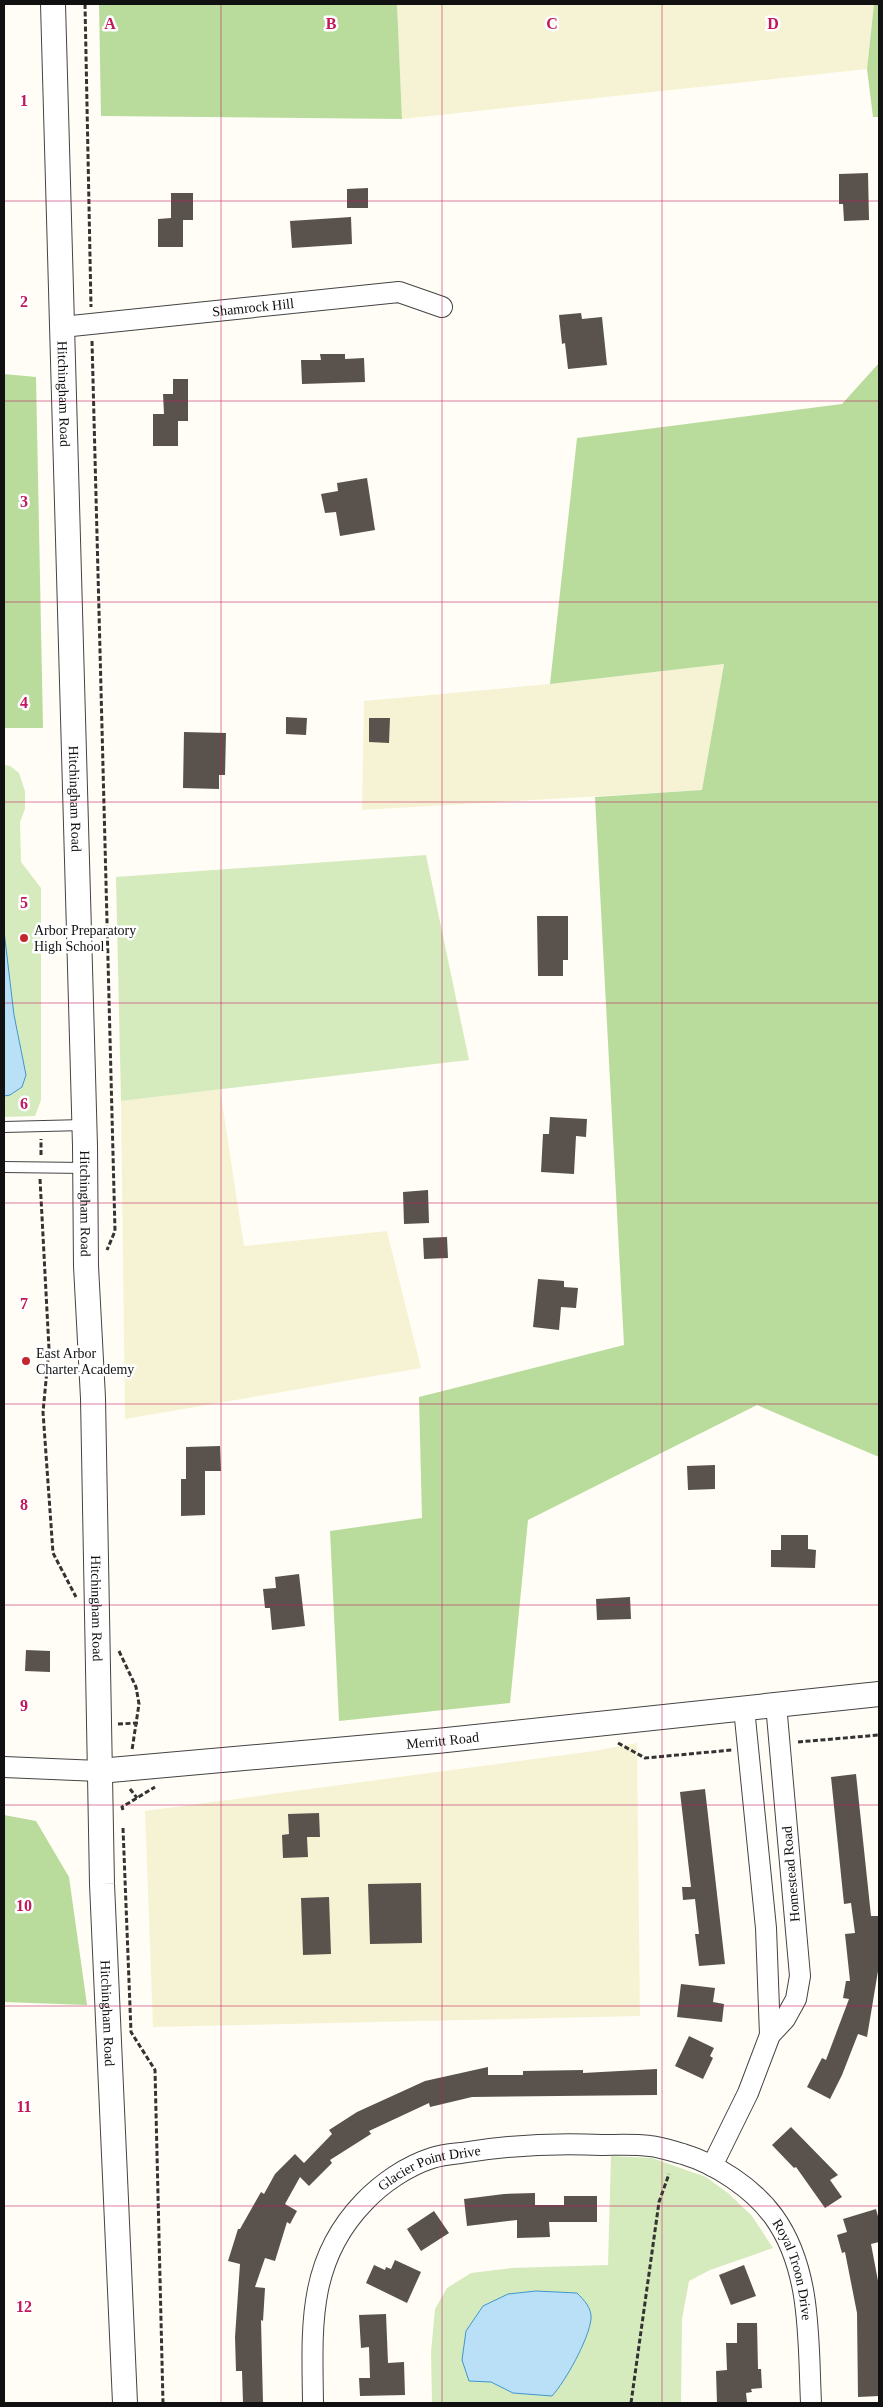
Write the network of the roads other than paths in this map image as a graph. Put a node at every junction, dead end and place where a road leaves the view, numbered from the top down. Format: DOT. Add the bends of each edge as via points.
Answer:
graph roads {
  1 [pos="53,4"];
  2 [pos="442,306"];
  3 [pos="62,327"];
  4 [pos="84,1125"];
  5 [pos="4,1128"];
  6 [pos="4,1167"];
  7 [pos="85,1168"];
  8 [pos="879,1694"];
  9 [pos="776,1704"];
  10 [pos="744,1708"];
  11 [pos="4,1767"];
  12 [pos="99,1771"];
  13 [pos="770,2035"];
  14 [pos="712,2166"];
  15 [pos="125,2403"];
  16 [pos="313,2403"];
  17 [pos="811,2403"];
  1 -- 3 [label="street, Hitchingham Road"];
  2 -- 3 [label="street, Shamrock Hill" via="399,292"];
  3 -- 4 [label="street, Hitchingham Road"];
  4 -- 5 [label="lane"];
  4 -- 7 [label="street, Hitchingham Road"];
  6 -- 7 [label="lane"];
  7 -- 12 [label="street, Hitchingham Road" via="93,1398"];
  8 -- 9 [label="street, Merritt Road"];
  9 -- 10 [label="street, Merritt Road"];
  9 -- 13 [label="street, Homestead Road" via="800,1976 796,1999 785,2019"];
  10 -- 12 [label="street, Merritt Road" via="437,1741"];
  10 -- 13 [label="street, Homestead Road" via="766,1928"];
  11 -- 12 [label="street, Merritt Road"];
  12 -- 15 [label="street, Hitchingham Road"];
  13 -- 14 [label="street, Homestead Road" via="748,2093"];
  14 -- 16 [label="street, Glacier Point Drive" via="649,2146 579,2144 485,2149 432,2158 406,2170 364,2202 346,2224 322,2267 313,2319"];
  14 -- 17 [label="street, Royal Troon Drive" via="748,2190 774,2217 796,2260 806,2309"];
}
